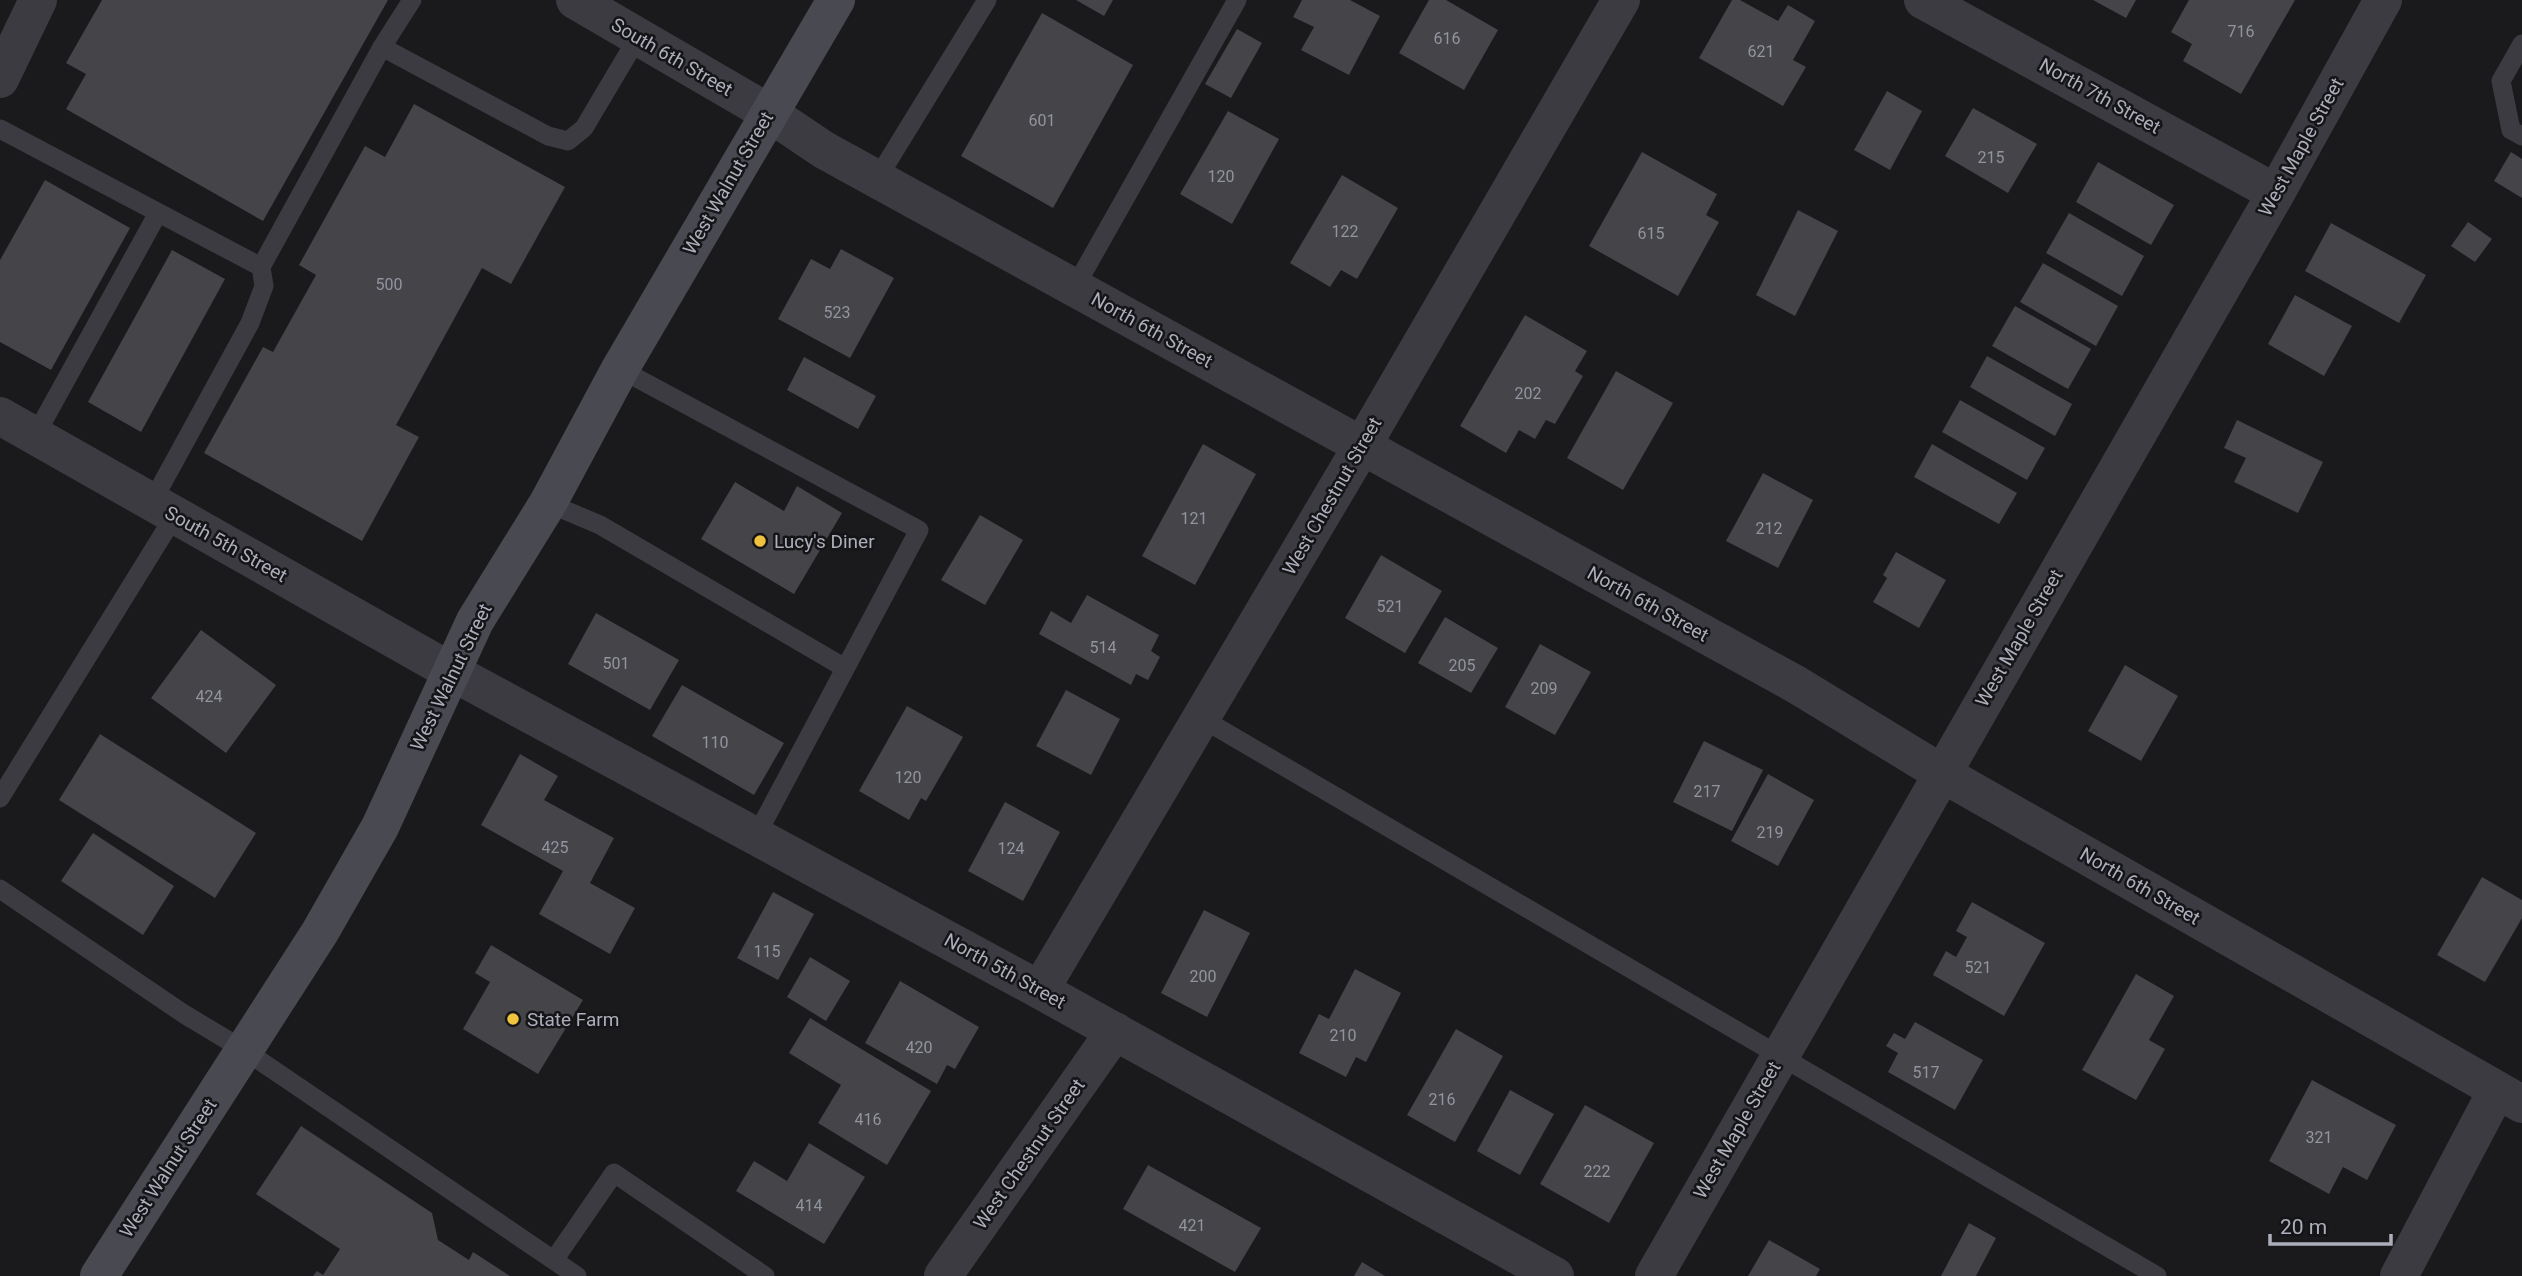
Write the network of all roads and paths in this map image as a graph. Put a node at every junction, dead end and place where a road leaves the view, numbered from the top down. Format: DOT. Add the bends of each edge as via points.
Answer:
graph roads {
  1 [pos="38,0"];
  2 [pos="412,0"];
  3 [pos="575,0"];
  4 [pos="836,0"];
  5 [pos="987,0"];
  6 [pos="1237,0"];
  7 [pos="1621,0"];
  8 [pos="1923,0"];
  9 [pos="2383,0"];
  10 [pos="638,37"];
  11 [pos="2522,44"];
  12 [pos="382,47"];
  13 [pos="3,63"];
  14 [pos="769,113"];
  15 [pos="0,129"];
  16 [pos="2522,136"];
  17 [pos="877,179"];
  18 [pos="2276,193"];
  19 [pos="158,213"];
  20 [pos="261,267"];
  21 [pos="1075,287"];
  22 [pos="620,369"];
  23 [pos="0,416"];
  24 [pos="35,436"];
  25 [pos="1362,446"];
  26 [pos="548,503"];
  27 [pos="163,508"];
  28 [pos="845,668"];
  29 [pos="452,672"];
  30 [pos="1201,718"];
  31 [pos="1943,774"];
  32 [pos="0,798"];
  33 [pos="756,836"];
  34 [pos="0,889"];
  35 [pos="1040,990"];
  36 [pos="1115,1031"];
  37 [pos="244,1049"];
  38 [pos="1780,1057"];
  39 [pos="2509,1097"];
  40 [pos="554,1260"];
  41 [pos="99,1276"];
  42 [pos="577,1276"];
  43 [pos="765,1276"];
  44 [pos="943,1276"];
  45 [pos="1555,1276"];
  46 [pos="1654,1276"];
  47 [pos="2157,1276"];
  48 [pos="2399,1276"];
  1 -- 13 [label="street"];
  2 -- 12 [label="lane"];
  3 -- 10 [label="street, South 6th Street"];
  4 -- 14 [label="main road, West Walnut Street"];
  5 -- 17 [label="lane"];
  6 -- 21 [label="lane"];
  7 -- 25 [label="street, West Chestnut Street"];
  8 -- 18 [label="street, North 7th Street"];
  9 -- 18 [label="street, West Maple Street"];
  10 -- 12 [label="lane" via="584,128 568,141 548,136"];
  10 -- 14 [label="street, South 6th Street"];
  11 -- 16 [label="lane" via="2501,80 2511,130"];
  12 -- 20 [label="lane"];
  14 -- 17 [label="street, North 6th Street"];
  14 -- 22 [label="main road, West Walnut Street"];
  15 -- 19 [label="lane"];
  17 -- 21 [label="street, North 6th Street"];
  18 -- 31 [label="street, West Maple Street"];
  19 -- 20 [label="lane"];
  19 -- 24 [label="lane"];
  20 -- 27 [label="lane" via="264,286 250,323"];
  21 -- 25 [label="street, North 6th Street"];
  22 -- 26 [label="main road, West Walnut Street"];
  22 -- 28 [label="lane" via="919,530"];
  23 -- 24 [label="street, South 5th Street"];
  24 -- 27 [label="street, South 5th Street"];
  25 -- 30 [label="street, West Chestnut Street"];
  25 -- 31 [label="street, North 6th Street" via="1797,685"];
  26 -- 28 [label="lane" via="600,525"];
  26 -- 29 [label="main road, West Walnut Street" via="475,621"];
  27 -- 29 [label="street, South 5th Street"];
  27 -- 32 [label="lane"];
  28 -- 33 [label="lane"];
  29 -- 33 [label="street, North 5th Street"];
  29 -- 37 [label="main road, West Walnut Street" via="380,827 320,932"];
  30 -- 35 [label="street, West Chestnut Street"];
  30 -- 38 [label="lane"];
  31 -- 38 [label="street, West Maple Street"];
  31 -- 39 [label="street, North 6th Street"];
  33 -- 35 [label="street, North 5th Street"];
  34 -- 37 [label="lane" via="184,1014"];
  35 -- 36 [label="street, North 5th Street"];
  36 -- 44 [label="street, West Chestnut Street"];
  36 -- 45 [label="street, North 5th Street"];
  37 -- 40 [label="lane"];
  37 -- 41 [label="main road, West Walnut Street"];
  38 -- 46 [label="street, West Maple Street"];
  38 -- 47 [label="lane"];
  39 -- 48 [label="street"];
  40 -- 42 [label="lane"];
  40 -- 43 [label="lane" via="614,1172"];
}
